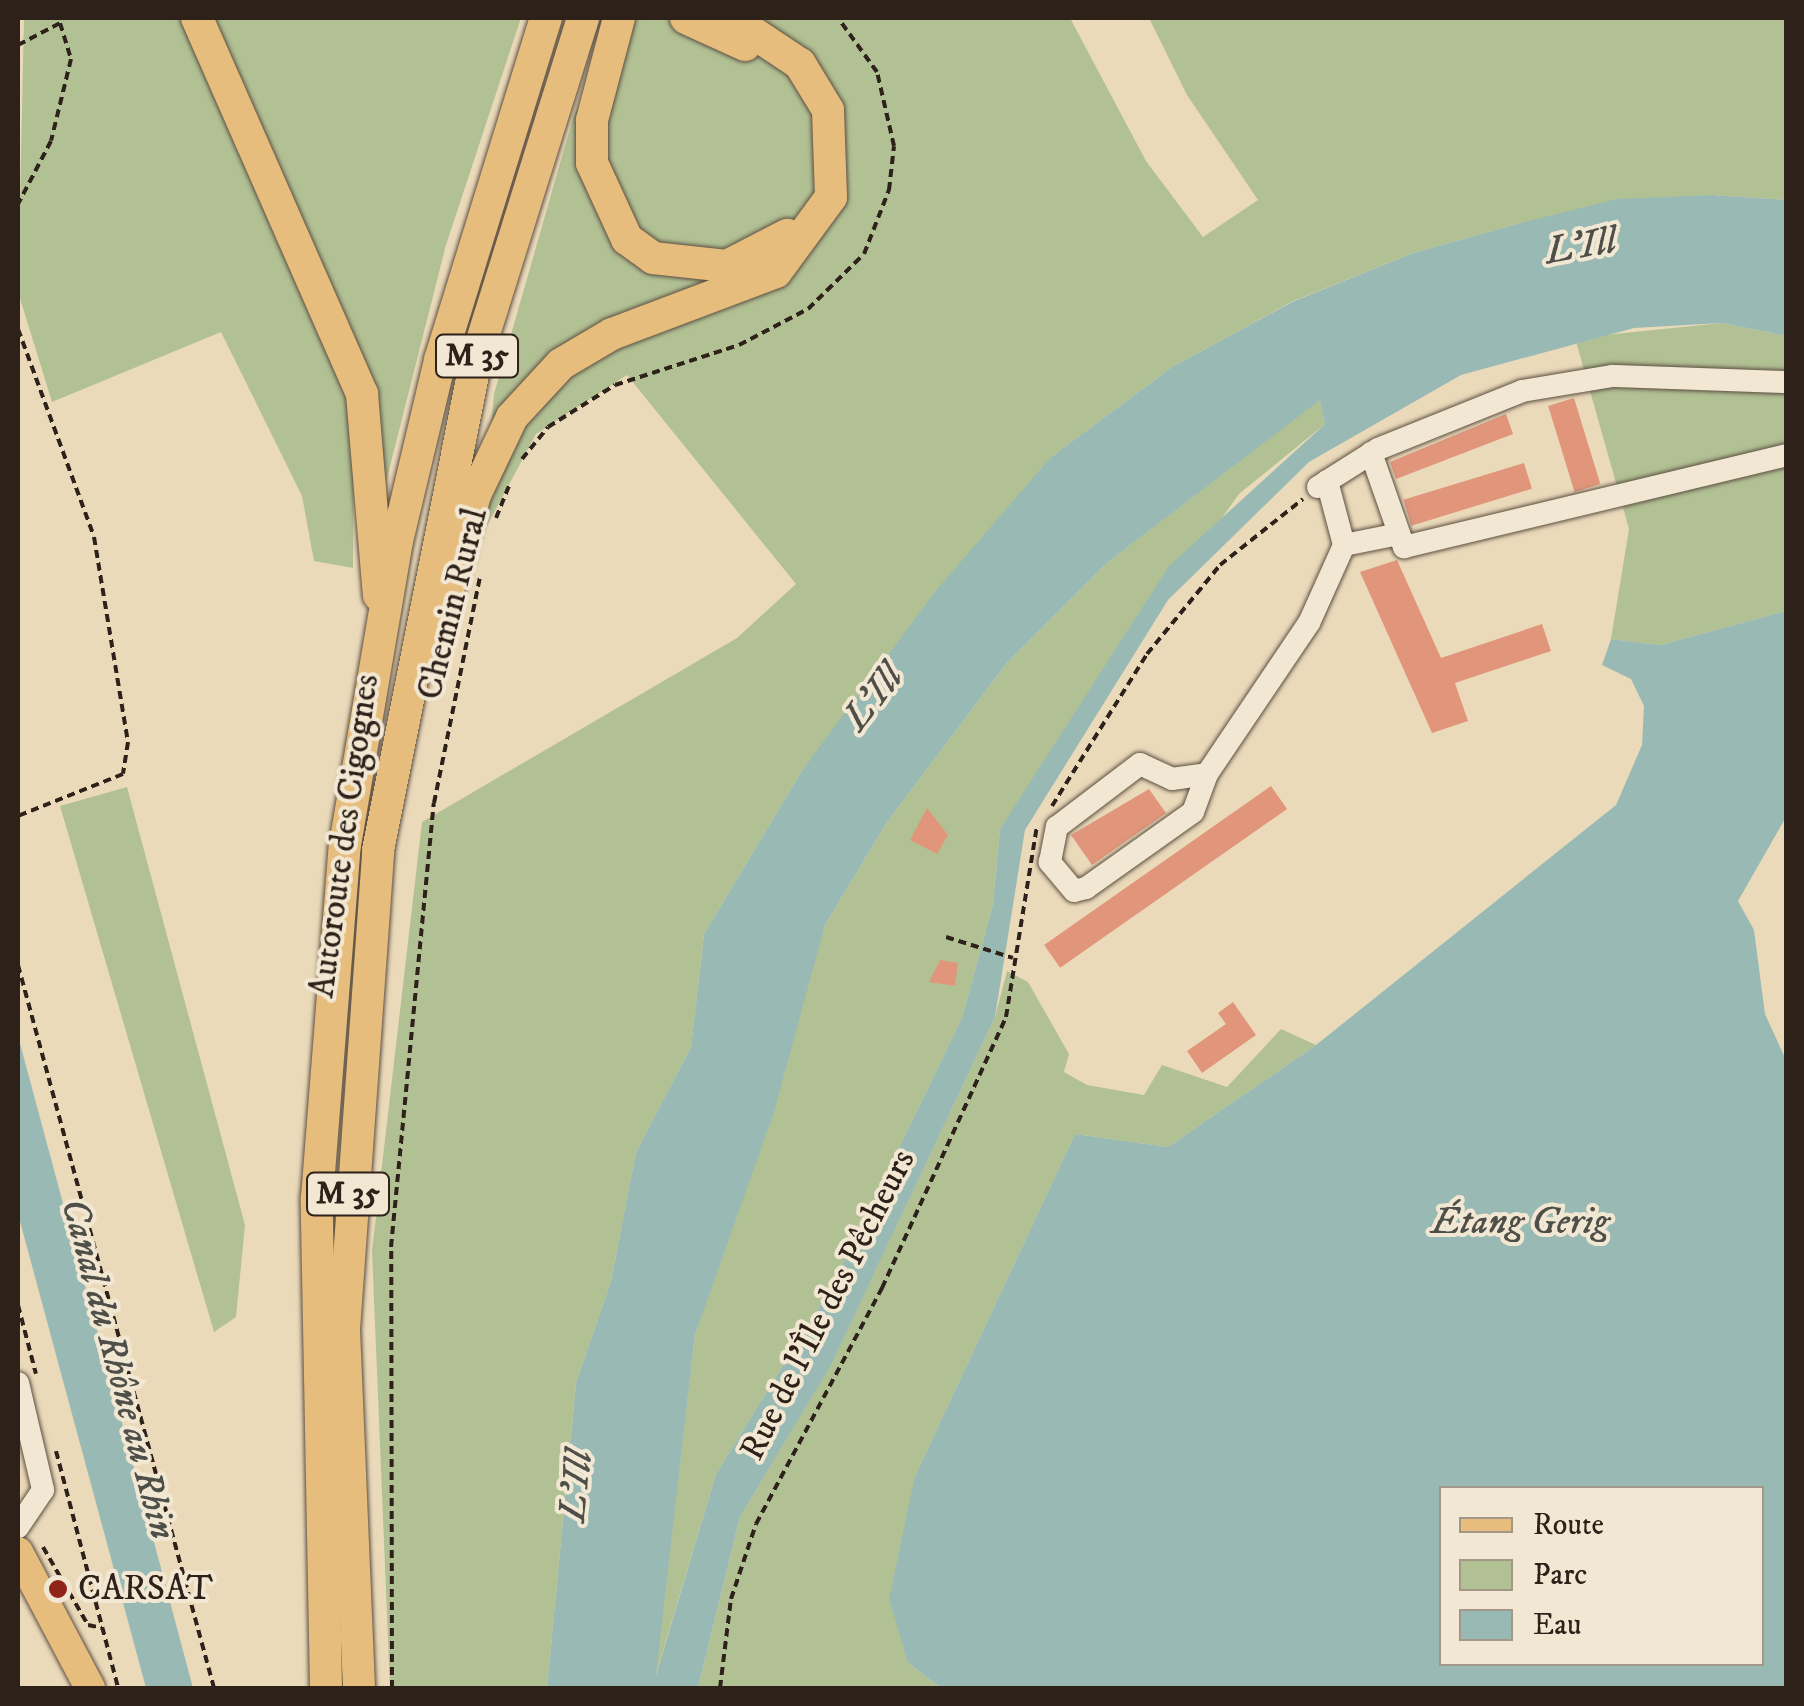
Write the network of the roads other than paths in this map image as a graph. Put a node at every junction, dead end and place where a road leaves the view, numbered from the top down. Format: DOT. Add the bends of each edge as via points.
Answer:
graph roads {
  1 [pos="197,18"];
  2 [pos="546,18"];
  3 [pos="583,18"];
  4 [pos="619,18"];
  5 [pos="686,18"];
  6 [pos="731,18"];
  7 [pos="1786,382"];
  8 [pos="1371,453"];
  9 [pos="1786,455"];
  10 [pos="1399,534"];
  11 [pos="1344,545"];
  12 [pos="385,610"];
  13 [pos="402,702"];
  14 [pos="1207,774"];
  15 [pos="27,1380"];
  16 [pos="41,1474"];
  17 [pos="18,1503"];
  18 [pos="22,1538"];
  19 [pos="79,1680"];
  20 [pos="326,1688"];
  21 [pos="358,1688"];
  1 -- 12 [label="highway" via="362,394 374,450 370,572"];
  2 -- 12 [label="highway, Autoroute des Cigognes / M 35" via="440,360"];
  3 -- 13 [label="highway, Autoroute des Cigognes / M 35" via="475,363"];
  4 -- 5 [label="highway" via="592,120 605,208 653,258 727,266 761,257 794,230 810,199 810,128 774,64"];
  6 -- 13 [label="highway" via="800,64 828,110 831,196 776,272 612,334 561,364 512,417 475,494 427,666"];
  7 -- 8 [label="street" via="1613,376 1522,391"];
  8 -- 10 [label="street"];
  8 -- 11 [label="street" via="1319,486"];
  9 -- 10 [label="street" via="1404,547"];
  10 -- 11 [label="street"];
  11 -- 14 [label="street" via="1309,623"];
  12 -- 20 [label="highway, Autoroute des Cigognes / M 35" via="326,1027 314,1364"];
  13 -- 21 [label="highway, Autoroute des Cigognes / M 35" via="378,850 348,1199"];
  14 -- 14 [label="street" via="1172,779 1140,764 1057,827 1050,862 1074,891 1086,888 1192,812"];
  15 -- 16 [label="street"];
  16 -- 17 [label="street"];
  16 -- 18 [label="street" via="42,1500"];
  18 -- 19 [label="main road"];
}
